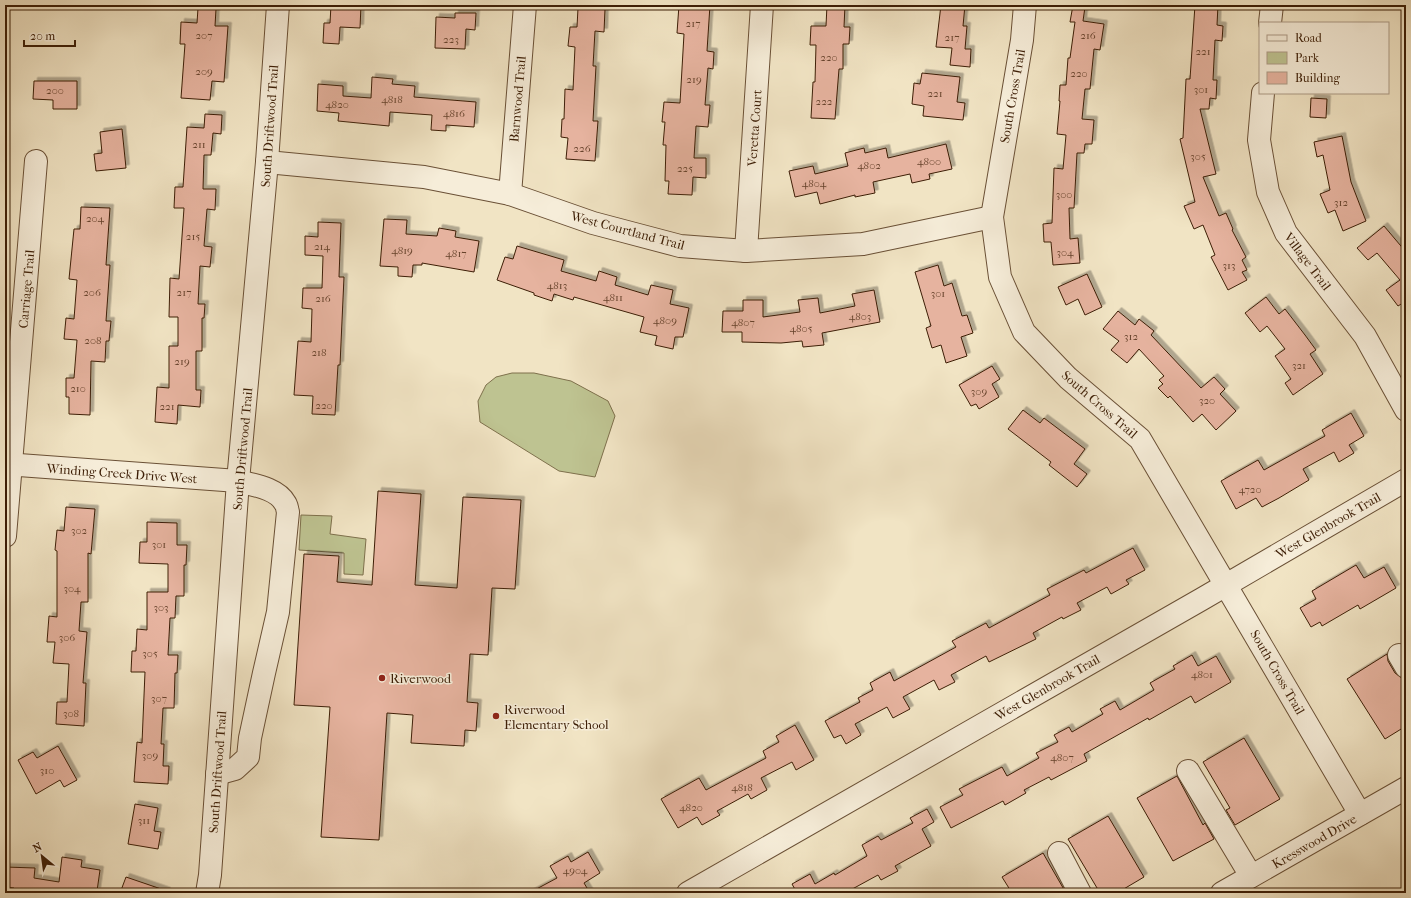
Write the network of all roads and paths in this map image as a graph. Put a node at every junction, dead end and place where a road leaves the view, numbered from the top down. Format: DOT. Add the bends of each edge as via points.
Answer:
graph roads {
  1 [pos="278,5"];
  2 [pos="525,5"];
  3 [pos="762,5"];
  4 [pos="1025,5"];
  5 [pos="1272,5"];
  6 [pos="1270,22"];
  7 [pos="1263,94"];
  8 [pos="36,161"];
  9 [pos="267,162"];
  10 [pos="510,194"];
  11 [pos="992,218"];
  12 [pos="746,251"];
  13 [pos="1406,410"];
  14 [pos="8,464"];
  15 [pos="1406,480"];
  16 [pos="238,481"];
  17 [pos="5,536"];
  18 [pos="1226,585"];
  19 [pos="1188,771"];
  20 [pos="217,774"];
  21 [pos="1406,788"];
  22 [pos="1360,814"];
  23 [pos="1059,853"];
  24 [pos="1251,876"];
  25 [pos="207,893"];
  26 [pos="688,893"];
  27 [pos="1080,893"];
  28 [pos="1222,893"];
  1 -- 9 [label="street, South Driftwood Trail"];
  2 -- 10 [label="street, Barnwood Trail"];
  3 -- 12 [label="street, Veretta Court"];
  4 -- 11 [label="street, South Cross Trail" via="1022,40"];
  5 -- 6 [label="street"];
  7 -- 13 [label="street, Village Trail" via="1259,140 1268,192 1286,233 1364,336"];
  8 -- 14 [label="street, Carriage Trail"];
  9 -- 10 [label="street, West Courtland Trail" via="424,177"];
  9 -- 16 [label="street, South Driftwood Trail"];
  10 -- 12 [label="street, West Courtland Trail" via="593,223 680,246"];
  11 -- 12 [label="street, West Courtland Trail" via="863,244"];
  11 -- 18 [label="street, South Cross Trail" via="1000,277 1024,332 1068,378 1140,439"];
  14 -- 16 [label="street, Winding Creek Drive West"];
  14 -- 17 [label="street, Carriage Trail"];
  15 -- 18 [label="street, West Glenbrook Trail"];
  16 -- 20 [label="street, South Driftwood Trail"];
  16 -- 20 [label="street, Winding Creek Drive West" via="257,485 274,493 285,502 288,512 278,612 248,757 235,769"];
  18 -- 22 [label="street, South Cross Trail"];
  18 -- 26 [label="street, West Glenbrook Trail"];
  19 -- 24 [label="street"];
  20 -- 25 [label="street, South Driftwood Trail"];
  21 -- 22 [label="street, Kresswood Drive"];
  22 -- 24 [label="street, Kresswood Drive"];
  23 -- 27 [label="street"];
  24 -- 28 [label="street, Kresswood Drive"];
}
